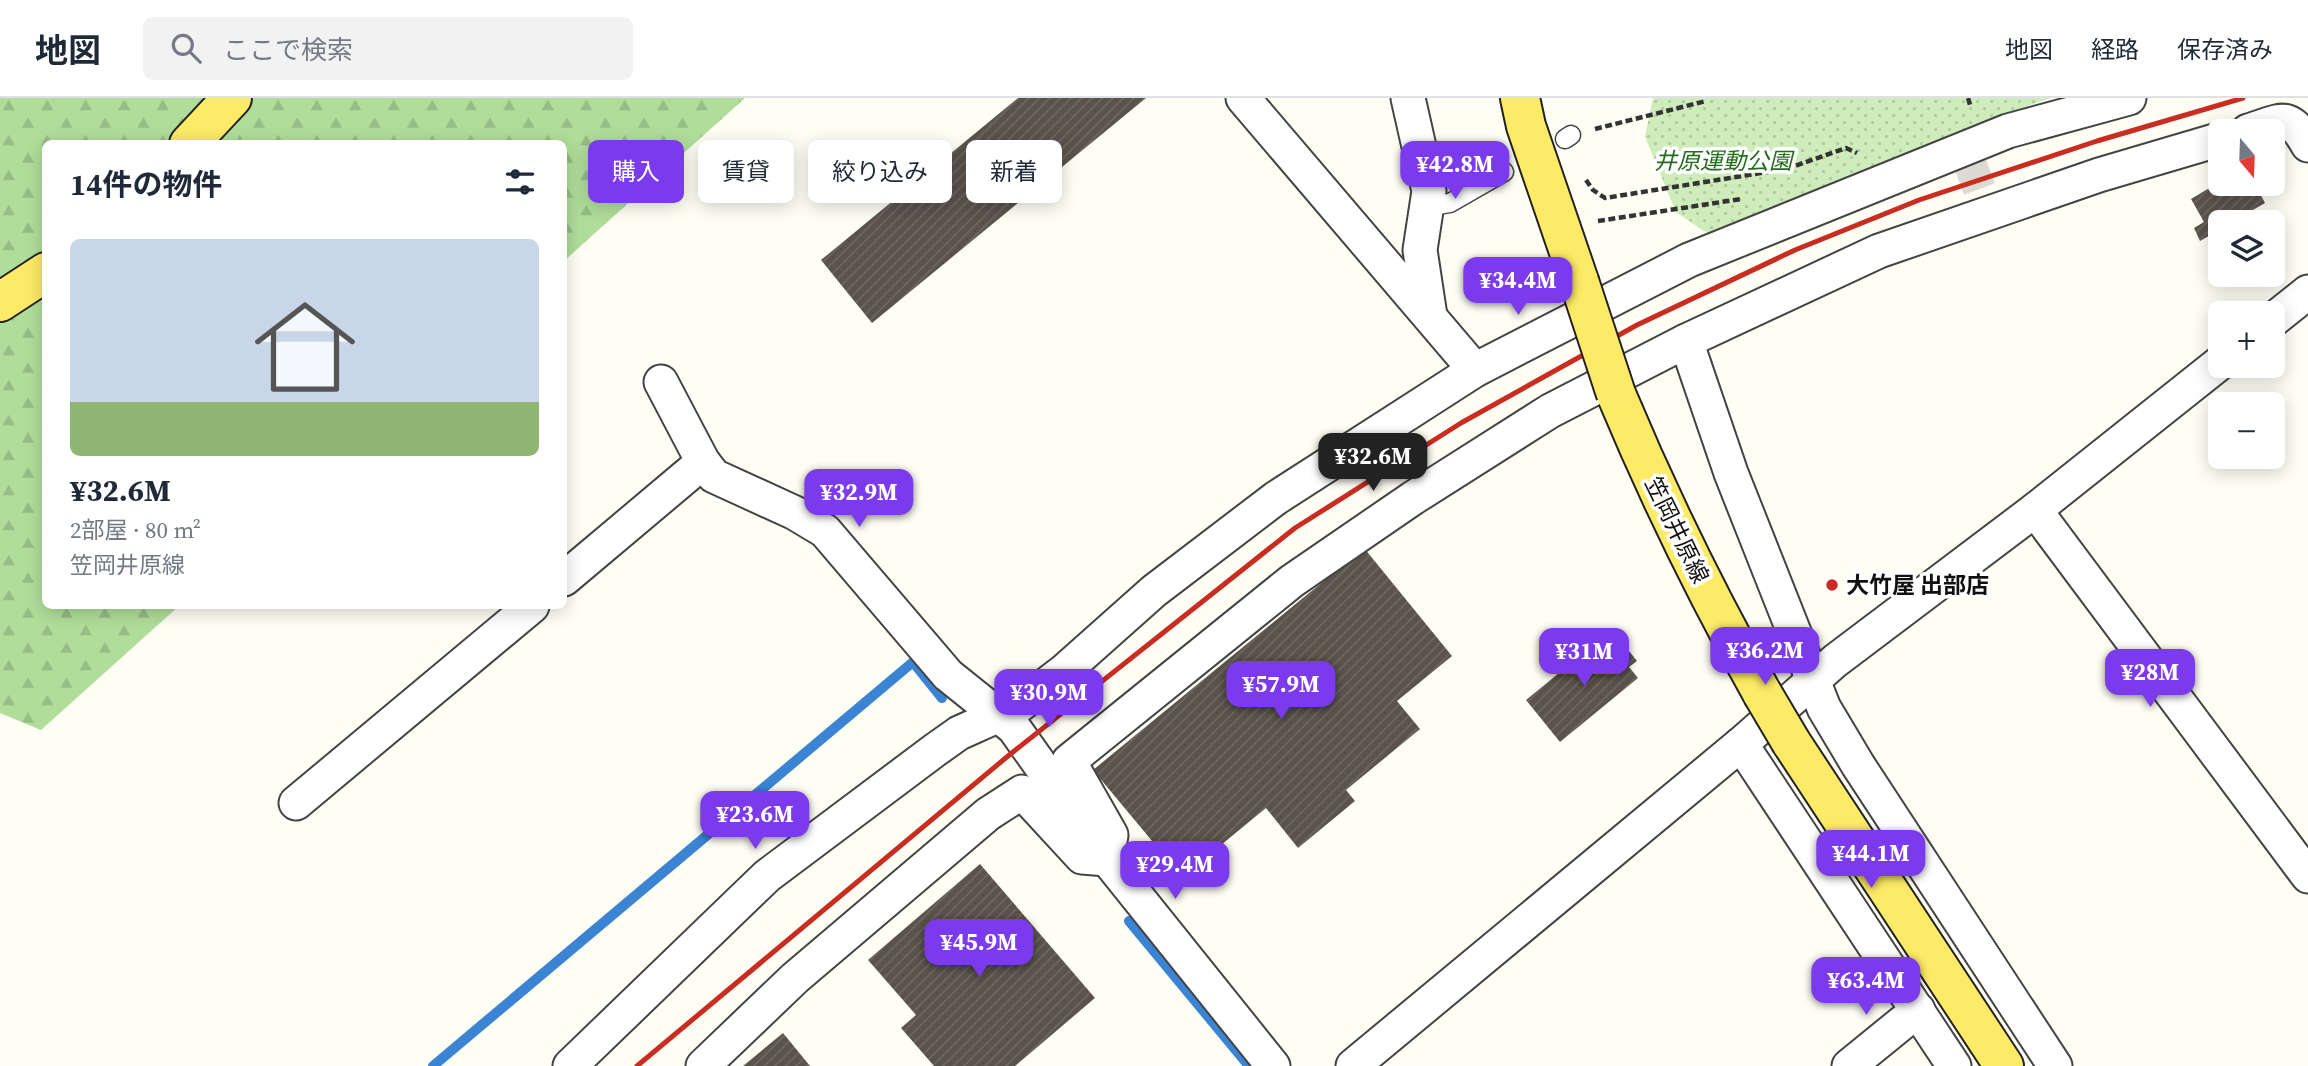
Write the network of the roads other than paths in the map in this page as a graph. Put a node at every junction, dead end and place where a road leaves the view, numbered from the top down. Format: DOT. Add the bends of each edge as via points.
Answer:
graph roads {
  1 [pos="232,98"];
  2 [pos="1243,98"];
  3 [pos="1408,98"];
  4 [pos="1520,98"];
  5 [pos="2129,98"];
  6 [pos="2286,122"];
  7 [pos="193,140"];
  8 [pos="2208,143"];
  9 [pos="2308,145"];
  10 [pos="1504,172"];
  11 [pos="1425,207"];
  12 [pos="42,275"];
  13 [pos="2308,292"];
  14 [pos="0,302"];
  15 [pos="2285,310"];
  16 [pos="1430,316"];
  17 [pos="1686,341"];
  18 [pos="1475,370"];
  19 [pos="2208,372"];
  20 [pos="662,382"];
  21 [pos="703,462"];
  22 [pos="2035,510"];
  23 [pos="567,576"];
  24 [pos="528,609"];
  25 [pos="1814,680"];
  26 [pos="998,717"];
  27 [pos="1741,744"];
  28 [pos="296,803"];
  29 [pos="1107,859"];
  30 [pos="2308,876"];
  31 [pos="1918,1010"];
  32 [pos="569,1066"];
  33 [pos="703,1066"];
  34 [pos="1273,1066"];
  35 [pos="1353,1066"];
  36 [pos="1849,1066"];
  37 [pos="1954,1066"];
  38 [pos="2004,1066"];
  39 [pos="2055,1066"];
  1 -- 7 [label="main road"];
  2 -- 16 [label="street"];
  3 -- 11 [label="street" via="1429,191"];
  4 -- 38 [label="main road, 笠岡井原線, bridge" via="1525,126 1616,394 1665,510 1791,742"];
  5 -- 18 [label="street" via="1969,141 1689,260"];
  6 -- 9 [label="street" via="2296,125"];
  8 -- 17 [label="street" via="1987,209 1879,251"];
  10 -- 11 [label="lane" via="1450,203"];
  11 -- 16 [label="street" via="1420,250"];
  12 -- 14 [label="main road"];
  13 -- 15 [label="street"];
  16 -- 18 [label="street"];
  17 -- 25 [label="street" via="1731,473"];
  17 -- 29 [label="street" via="1550,411 1413,498 1292,581 1069,761 1111,835"];
  18 -- 26 [label="street" via="1276,498 1154,591 1054,679"];
  19 -- 22 [label="street"];
  20 -- 21 [label="street"];
  21 -- 23 [label="street"];
  21 -- 26 [label="street" via="714,476 825,531 948,675"];
  22 -- 25 [label="street"];
  22 -- 30 [label="street"];
  24 -- 28 [label="street"];
  25 -- 27 [label="street"];
  25 -- 39 [label="street" via="1824,708 1858,765"];
  26 -- 29 [label="street" via="1025,743"];
  26 -- 32 [label="street" via="959,733 766,876"];
  27 -- 31 [label="street"];
  27 -- 35 [label="street"];
  29 -- 33 [label="street" via="1082,857 1022,792 988,814 795,978"];
  29 -- 34 [label="street"];
  31 -- 36 [label="street"];
  31 -- 37 [label="street"];
}
